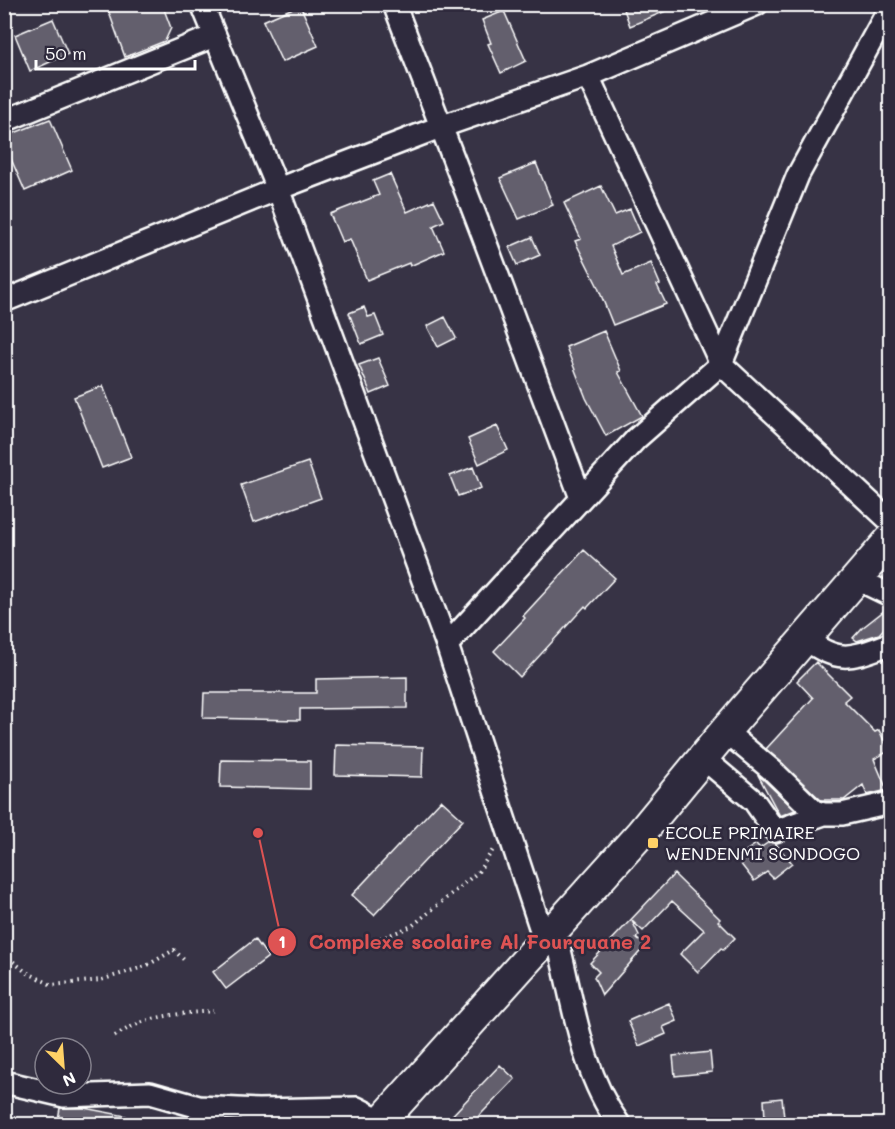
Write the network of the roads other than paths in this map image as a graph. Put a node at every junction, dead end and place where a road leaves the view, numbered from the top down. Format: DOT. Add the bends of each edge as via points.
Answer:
graph roads {
  1 [pos="202,4"];
  2 [pos="394,4"];
  3 [pos="757,4"];
  4 [pos="891,7"];
  5 [pos="214,36"];
  6 [pos="588,76"];
  7 [pos="4,121"];
  8 [pos="440,127"];
  9 [pos="278,189"];
  10 [pos="4,301"];
  11 [pos="721,364"];
  12 [pos="581,498"];
  13 [pos="891,521"];
  14 [pos="891,540"];
  15 [pos="857,579"];
  16 [pos="891,595"];
  17 [pos="805,639"];
  18 [pos="891,644"];
  19 [pos="447,645"];
  20 [pos="725,731"];
  21 [pos="703,758"];
  22 [pos="891,803"];
  23 [pos="824,814"];
  24 [pos="545,942"];
  25 [pos="4,1082"];
  26 [pos="383,1123"];
  27 [pos="620,1125"];
  1 -- 5 [label="street"];
  2 -- 8 [label="street"];
  3 -- 6 [label="street"];
  4 -- 11 [label="street" via="798,176"];
  5 -- 7 [label="street"];
  5 -- 9 [label="street"];
  6 -- 8 [label="street"];
  6 -- 11 [label="street"];
  8 -- 9 [label="street"];
  8 -- 12 [label="street"];
  9 -- 10 [label="street"];
  9 -- 19 [label="street"];
  11 -- 12 [label="street" via="636,439"];
  11 -- 13 [label="street"];
  12 -- 19 [label="street"];
  14 -- 15 [label="street"];
  15 -- 16 [label="street"];
  15 -- 17 [label="street"];
  17 -- 18 [label="street" via="822,651 851,657"];
  17 -- 20 [label="street"];
  19 -- 24 [label="street"];
  20 -- 21 [label="street"];
  20 -- 23 [label="street" via="814,811"];
  21 -- 23 [label="street" via="754,801 775,831"];
  21 -- 24 [label="street"];
  22 -- 23 [label="street"];
  24 -- 26 [label="street"];
  24 -- 27 [label="street" via="559,946 586,1060 604,1104"];
  25 -- 26 [label="street" via="64,1096 150,1093 200,1107 357,1108"];
}
